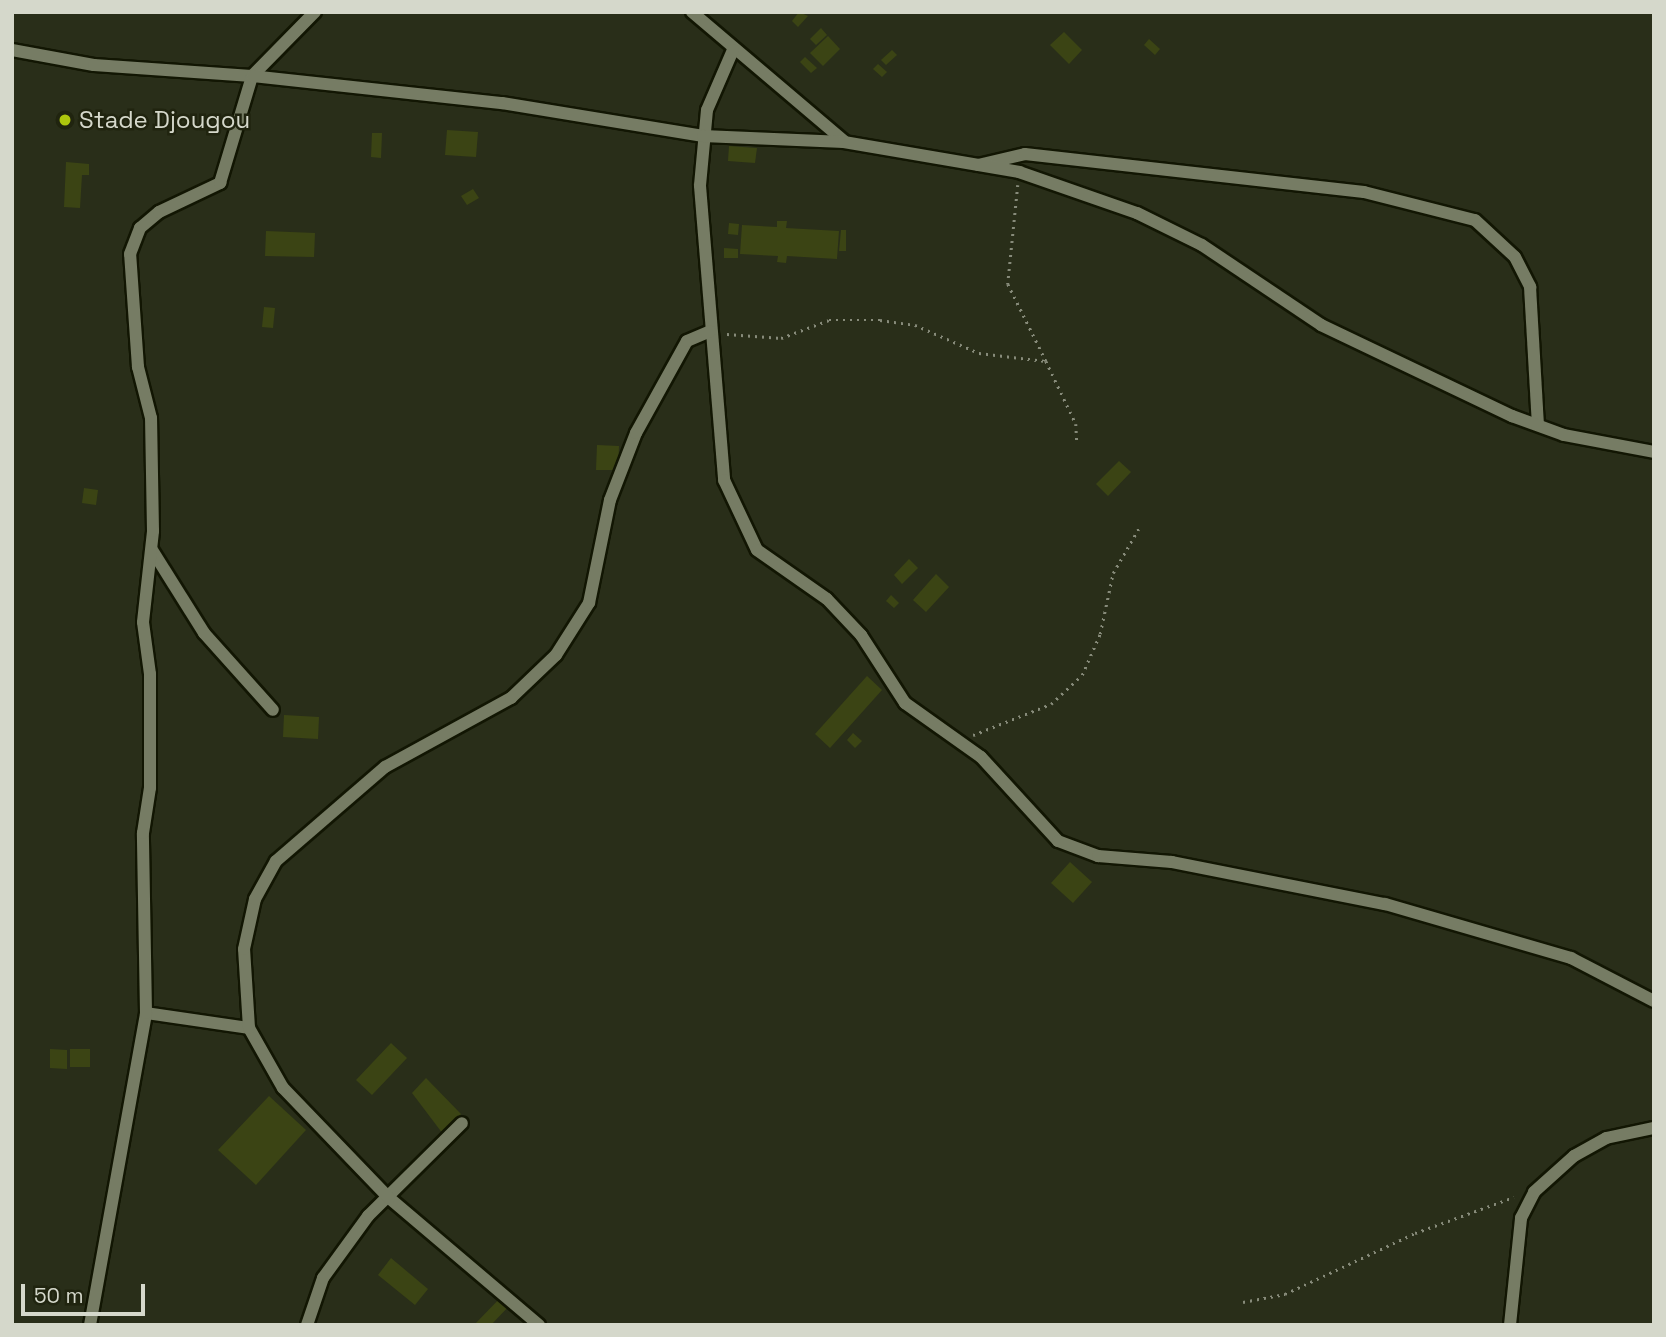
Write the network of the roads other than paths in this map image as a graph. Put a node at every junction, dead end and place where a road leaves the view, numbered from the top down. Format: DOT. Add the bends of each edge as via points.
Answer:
graph roads {
  1 [pos="315,12"];
  2 [pos="692,12"];
  3 [pos="711,12"];
  4 [pos="708,28"];
  5 [pos="733,50"];
  6 [pos="12,51"];
  7 [pos="252,76"];
  8 [pos="703,136"];
  9 [pos="844,142"];
  10 [pos="978,165"];
  11 [pos="710,331"];
  12 [pos="1538,425"];
  13 [pos="1654,452"];
  14 [pos="152,550"];
  15 [pos="274,710"];
  16 [pos="1654,1001"];
  17 [pos="146,1013"];
  18 [pos="249,1028"];
  19 [pos="462,1123"];
  20 [pos="1654,1128"];
  21 [pos="389,1198"];
  22 [pos="308,1324"];
  23 [pos="90,1325"];
  24 [pos="539,1325"];
  25 [pos="1510,1325"];
  1 -- 7 [label="street"];
  2 -- 4 [label="street"];
  3 -- 4 [label="street"];
  4 -- 5 [label="street"];
  5 -- 8 [label="street"];
  5 -- 9 [label="street"];
  6 -- 7 [label="street" via="94,65"];
  7 -- 8 [label="street" via="502,103"];
  7 -- 14 [label="street" via="220,183 159,212 140,228 130,254 138,366 151,418"];
  8 -- 9 [label="street"];
  8 -- 11 [label="street" via="700,186"];
  9 -- 10 [label="street"];
  10 -- 12 [label="street" via="1019,172 1137,213 1202,245 1321,326"];
  10 -- 12 [label="street" via="1024,154 1364,191 1475,220 1515,257 1530,287"];
  11 -- 16 [label="street" via="724,480 757,550 827,599 861,635 905,703 999,773 1045,830 1073,848 1385,904 1571,958"];
  11 -- 18 [label="street" via="687,341 636,433 610,500 589,603 556,655 511,698 386,767 276,861 255,899 244,949"];
  12 -- 13 [label="street"];
  14 -- 15 [label="street" via="204,634"];
  14 -- 17 [label="street" via="143,622 150,674 150,788 143,833"];
  17 -- 18 [label="street"];
  17 -- 23 [label="street"];
  18 -- 21 [label="street" via="260,1057 300,1109"];
  19 -- 21 [label="street"];
  20 -- 25 [label="street" via="1606,1138 1574,1156 1534,1192 1521,1218"];
  21 -- 22 [label="street" via="323,1278"];
  21 -- 24 [label="street"];
}
